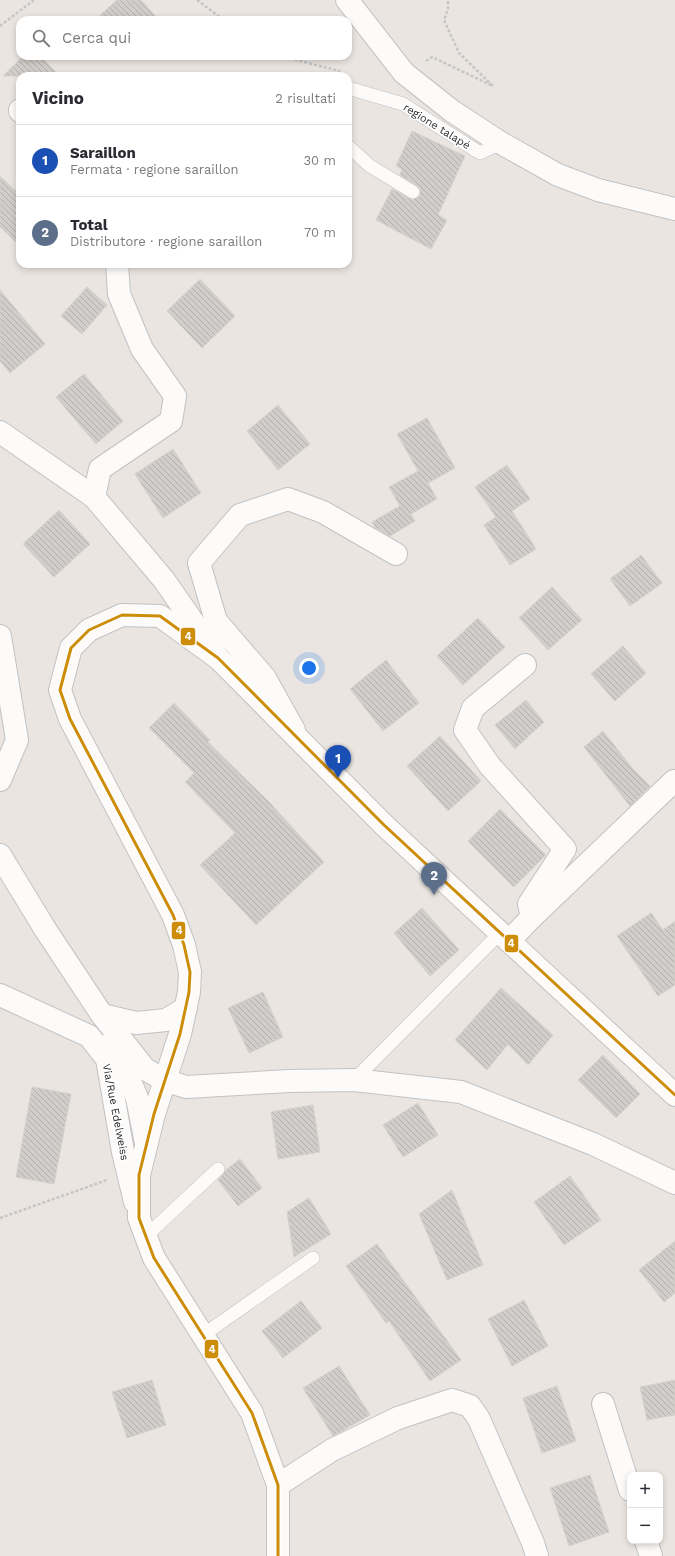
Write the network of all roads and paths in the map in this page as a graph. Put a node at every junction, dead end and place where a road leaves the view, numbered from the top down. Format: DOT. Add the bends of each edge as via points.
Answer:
graph roads {
  1 [pos="34,0"];
  2 [pos="197,0"];
  3 [pos="347,0"];
  4 [pos="448,0"];
  5 [pos="219,16"];
  6 [pos="0,26"];
  7 [pos="295,60"];
  8 [pos="341,72"];
  9 [pos="404,73"];
  10 [pos="352,89"];
  11 [pos="501,143"];
  12 [pos="352,150"];
  13 [pos="413,192"];
  14 [pos="675,209"];
  15 [pos="117,268"];
  16 [pos="0,432"];
  17 [pos="94,497"];
  18 [pos="396,554"];
  19 [pos="0,636"];
  20 [pos="218,658"];
  21 [pos="525,665"];
  22 [pos="297,737"];
  23 [pos="0,780"];
  24 [pos="674,780"];
  25 [pos="0,856"];
  26 [pos="532,917"];
  27 [pos="504,937"];
  28 [pos="0,995"];
  29 [pos="186,1008"];
  30 [pos="102,1015"];
  31 [pos="164,1080"];
  32 [pos="354,1080"];
  33 [pos="675,1095"];
  34 [pos="146,1143"];
  35 [pos="218,1169"];
  36 [pos="112,1179"];
  37 [pos="675,1183"];
  38 [pos="0,1218"];
  39 [pos="142,1228"];
  40 [pos="313,1258"];
  41 [pos="203,1335"];
  42 [pos="603,1404"];
  43 [pos="627,1480"];
  44 [pos="278,1485"];
  45 [pos="647,1544"];
  46 [pos="278,1556"];
  47 [pos="537,1556"];
  48 [pos="651,1556"];
  1 -- 6 [label="path"];
  2 -- 5 [label="path"];
  3 -- 9 [label="street"];
  4 -- 9 [label="path" via="444,20 459,53 493,86 432,57"];
  7 -- 8 [label="path"];
  9 -- 11 [label="street" via="452,112"];
  10 -- 11 [label="lane, regione talapé" via="403,104 480,153"];
  11 -- 14 [label="street" via="558,175 598,190"];
  12 -- 13 [label="lane" via="370,166"];
  15 -- 17 [label="street" via="119,294 142,349 176,396 171,421 100,469"];
  16 -- 17 [label="street"];
  17 -- 20 [label="street" via="164,580"];
  18 -- 22 [label="street" via="323,512 288,499 240,515 200,562 216,621 265,678"];
  19 -- 23 [label="street" via="17,740"];
  20 -- 22 [label="street"];
  20 -- 29 [label="street" via="160,616 122,615 89,630 71,648 60,690 70,720 173,915 190,972"];
  21 -- 26 [label="street" via="473,708 465,730 490,766 565,849 529,904"];
  22 -- 27 [label="street" via="384,825"];
  24 -- 26 [label="street"];
  25 -- 30 [label="street"];
  26 -- 27 [label="street"];
  27 -- 32 [label="lane"];
  27 -- 33 [label="street"];
  28 -- 39 [label="street, Via/Rue Edelweiss" via="89,1036 106,1059 122,1145"];
  29 -- 30 [label="street" via="166,1020 136,1023"];
  29 -- 31 [label="street"];
  30 -- 31 [label="street" via="145,1069"];
  30 -- 34 [label="street" via="137,1098"];
  31 -- 32 [label="street" via="186,1088 289,1081"];
  31 -- 34 [label="street"];
  32 -- 37 [label="street" via="461,1092 593,1144"];
  34 -- 39 [label="street" via="139,1174"];
  35 -- 39 [label="lane"];
  36 -- 38 [label="path"];
  39 -- 41 [label="street" via="154,1258"];
  40 -- 41 [label="lane"];
  41 -- 44 [label="street" via="252,1413"];
  42 -- 43 [label="street"];
  44 -- 46 [label="street"];
  44 -- 47 [label="street" via="339,1447 398,1418 452,1400 470,1406 479,1419 534,1543"];
  45 -- 48 [label="street"];
}
